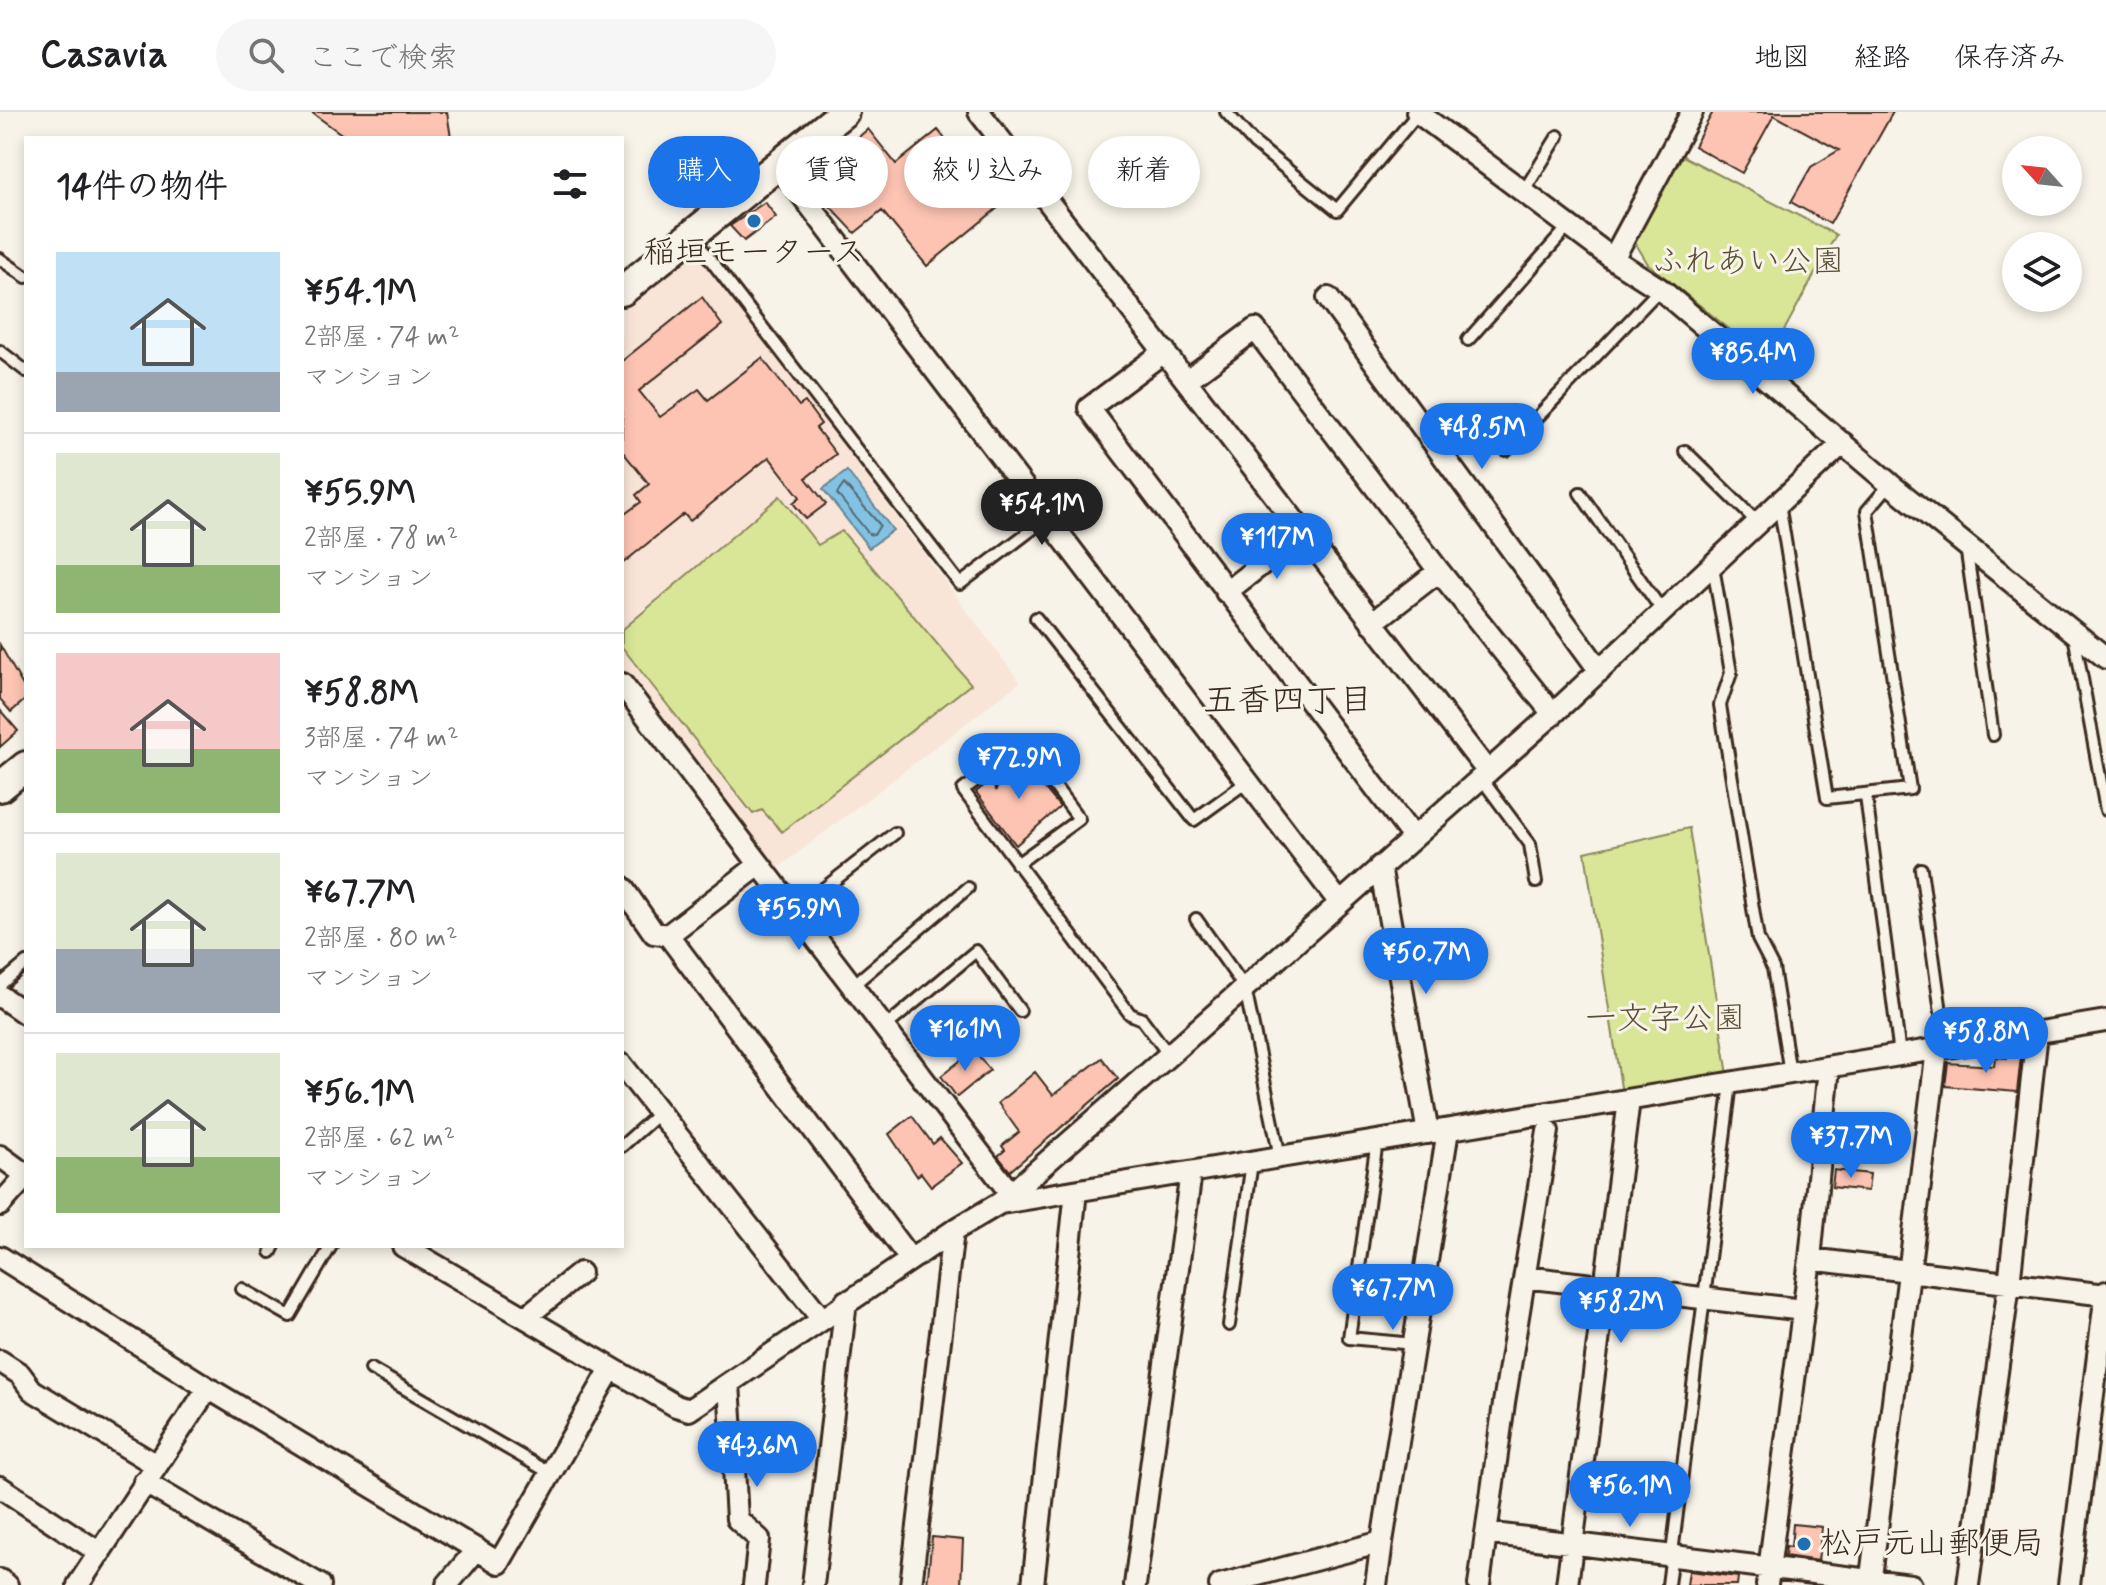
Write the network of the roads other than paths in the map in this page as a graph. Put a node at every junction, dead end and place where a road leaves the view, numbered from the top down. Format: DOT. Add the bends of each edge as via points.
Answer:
graph roads {
  1 [pos="979,112"];
  2 [pos="1226,112"];
  3 [pos="1417,112"];
  4 [pos="1692,112"];
  5 [pos="830,116"];
  6 [pos="809,136"];
  7 [pos="1558,136"];
  8 [pos="776,167"];
  9 [pos="1524,191"];
  10 [pos="812,208"];
  11 [pos="1569,226"];
  12 [pos="691,235"];
  13 [pos="0,259"];
  14 [pos="1613,259"];
  15 [pos="24,276"];
  16 [pos="624,289"];
  17 [pos="1660,289"];
  18 [pos="1328,298"];
  19 [pos="1468,340"];
  20 [pos="0,351"];
  21 [pos="1165,351"];
  22 [pos="24,369"];
  23 [pos="1187,380"];
  24 [pos="1843,443"];
  25 [pos="1506,450"];
  26 [pos="1685,451"];
  27 [pos="1890,484"];
  28 [pos="1580,493"];
  29 [pos="1779,503"];
  30 [pos="1047,518"];
  31 [pos="1758,523"];
  32 [pos="1301,534"];
  33 [pos="1966,544"];
  34 [pos="1713,566"];
  35 [pos="1439,571"];
  36 [pos="1226,592"];
  37 [pos="1663,612"];
  38 [pos="1036,618"];
  39 [pos="1372,623"];
  40 [pos="2073,631"];
  41 [pos="2106,658"];
  42 [pos="1600,671"];
  43 [pos="624,687"];
  44 [pos="1553,714"];
  45 [pos="1993,735"];
  46 [pos="1484,775"];
  47 [pos="1248,781"];
  48 [pos="1866,796"];
  49 [pos="2106,810"];
  50 [pos="895,833"];
  51 [pos="1412,836"];
  52 [pos="1017,864"];
  53 [pos="759,865"];
  54 [pos="1380,866"];
  55 [pos="1921,869"];
  56 [pos="1536,882"];
  57 [pos="968,888"];
  58 [pos="624,890"];
  59 [pos="1340,903"];
  60 [pos="795,911"];
  61 [pos="1196,919"];
  62 [pos="668,935"];
  63 [pos="24,965"];
  64 [pos="0,985"];
  65 [pos="852,986"];
  66 [pos="1245,988"];
  67 [pos="0,996"];
  68 [pos="1020,1011"];
  69 [pos="24,1013"];
  70 [pos="2106,1021"];
  71 [pos="883,1028"];
  72 [pos="2037,1033"];
  73 [pos="1941,1048"];
  74 [pos="1169,1055"];
  75 [pos="1900,1055"];
  76 [pos="1829,1067"];
  77 [pos="624,1068"];
  78 [pos="1790,1073"];
  79 [pos="1731,1083"];
  80 [pos="1629,1100"];
  81 [pos="659,1113"];
  82 [pos="1438,1131"];
  83 [pos="1548,1131"];
  84 [pos="1377,1141"];
  85 [pos="624,1144"];
  86 [pos="0,1156"];
  87 [pos="1280,1157"];
  88 [pos="1252,1162"];
  89 [pos="1191,1172"];
  90 [pos="24,1174"];
  91 [pos="24,1178"];
  92 [pos="1076,1191"];
  93 [pos="1005,1199"];
  94 [pos="0,1205"];
  95 [pos="953,1231"];
  96 [pos="330,1248"];
  97 [pos="407,1248"];
  98 [pos="0,1257"];
  99 [pos="910,1259"];
  100 [pos="1810,1259"];
  101 [pos="1908,1272"];
  102 [pos="580,1273"];
  103 [pos="1525,1277"];
  104 [pos="1607,1284"];
  105 [pos="2009,1284"];
  106 [pos="242,1289"];
  107 [pos="2106,1294"];
  108 [pos="1704,1297"];
  109 [pos="846,1301"];
  110 [pos="1803,1310"];
  111 [pos="527,1316"];
  112 [pos="821,1318"];
  113 [pos="1229,1325"];
  114 [pos="1414,1344"];
  115 [pos="0,1361"];
  116 [pos="371,1369"];
  117 [pos="611,1369"];
  118 [pos="729,1383"];
  119 [pos="208,1388"];
  120 [pos="150,1473"];
  121 [pos="550,1473"];
  122 [pos="0,1487"];
  123 [pos="1486,1533"];
  124 [pos="1382,1542"];
  125 [pos="1573,1542"];
  126 [pos="477,1549"];
  127 [pos="100,1553"];
  128 [pos="1671,1558"];
  129 [pos="1768,1578"];
  130 [pos="0,1580"];
  131 [pos="1870,1583"];
  132 [pos="7,1585"];
  133 [pos="78,1585"];
  134 [pos="320,1585"];
  135 [pos="447,1585"];
  136 [pos="754,1585"];
  137 [pos="813,1585"];
  138 [pos="911,1585"];
  139 [pos="1033,1585"];
  140 [pos="1135,1585"];
  141 [pos="1220,1585"];
  142 [pos="1376,1585"];
  143 [pos="1479,1585"];
  144 [pos="1567,1585"];
  145 [pos="1668,1585"];
  146 [pos="1911,1585"];
  147 [pos="1968,1585"];
  148 [pos="2069,1585"];
  1 -- 21 [label="street"];
  2 -- 3 [label="lane" via="1254,143 1337,210"];
  3 -- 9 [label="street"];
  4 -- 14 [label="street"];
  5 -- 6 [label="main road"];
  7 -- 9 [label="lane"];
  8 -- 12 [label="main road"];
  9 -- 11 [label="street"];
  10 -- 30 [label="street"];
  11 -- 14 [label="street"];
  11 -- 19 [label="lane"];
  12 -- 16 [label="main road"];
  12 -- 30 [label="lane" via="960,584"];
  13 -- 15 [label="lane"];
  14 -- 17 [label="street"];
  17 -- 24 [label="street"];
  17 -- 25 [label="lane"];
  18 -- 42 [label="street"];
  20 -- 22 [label="lane"];
  21 -- 23 [label="street"];
  21 -- 36 [label="street" via="1089,408"];
  23 -- 32 [label="street"];
  23 -- 35 [label="street" via="1255,329"];
  24 -- 27 [label="street"];
  24 -- 29 [label="street"];
  26 -- 31 [label="lane"];
  27 -- 33 [label="street"];
  27 -- 48 [label="lane" via="1867,511 1910,789"];
  28 -- 37 [label="lane"];
  29 -- 31 [label="street"];
  29 -- 48 [label="lane" via="1827,798"];
  30 -- 47 [label="street"];
  31 -- 34 [label="street"];
  32 -- 36 [label="street"];
  32 -- 39 [label="street"];
  33 -- 40 [label="street"];
  33 -- 45 [label="lane"];
  34 -- 37 [label="street"];
  34 -- 78 [label="lane" via="1731,673 1720,705 1758,939 1773,968"];
  35 -- 39 [label="street"];
  35 -- 44 [label="street"];
  36 -- 51 [label="street"];
  37 -- 42 [label="street"];
  38 -- 47 [label="lane" via="1194,820"];
  39 -- 46 [label="street"];
  40 -- 41 [label="street"];
  40 -- 49 [label="lane"];
  42 -- 44 [label="street"];
  43 -- 53 [label="street"];
  44 -- 46 [label="street"];
  46 -- 51 [label="street"];
  46 -- 56 [label="lane" via="1530,844"];
  47 -- 59 [label="street"];
  48 -- 75 [label="lane"];
  50 -- 60 [label="lane"];
  51 -- 54 [label="street"];
  52 -- 52 [label="lane" via="1079,819 1024,745 963,790"];
  52 -- 74 [label="lane" via="1130,1014 1142,1019"];
  53 -- 60 [label="street"];
  53 -- 62 [label="street"];
  54 -- 59 [label="street"];
  54 -- 82 [label="street"];
  55 -- 73 [label="lane"];
  57 -- 65 [label="lane"];
  58 -- 62 [label="street" via="654,933"];
  59 -- 66 [label="street"];
  60 -- 65 [label="street"];
  61 -- 66 [label="lane"];
  62 -- 99 [label="street"];
  63 -- 64 [label="lane"];
  65 -- 71 [label="street"];
  66 -- 74 [label="street"];
  66 -- 87 [label="lane"];
  67 -- 69 [label="street"];
  68 -- 71 [label="lane" via="976,951"];
  70 -- 72 [label="street"];
  71 -- 93 [label="street"];
  72 -- 73 [label="street"];
  72 -- 105 [label="street"];
  73 -- 75 [label="street"];
  73 -- 101 [label="street"];
  74 -- 93 [label="street"];
  75 -- 76 [label="street"];
  76 -- 78 [label="street"];
  76 -- 100 [label="street"];
  77 -- 81 [label="street"];
  78 -- 79 [label="street"];
  79 -- 80 [label="street"];
  79 -- 108 [label="lane"];
  80 -- 82 [label="street"];
  80 -- 104 [label="street"];
  81 -- 85 [label="lane"];
  81 -- 112 [label="street"];
  82 -- 84 [label="street"];
  82 -- 114 [label="street"];
  83 -- 103 [label="street"];
  84 -- 87 [label="street"];
  84 -- 114 [label="lane" via="1349,1338"];
  86 -- 90 [label="street"];
  87 -- 88 [label="street"];
  88 -- 89 [label="street"];
  88 -- 113 [label="lane"];
  89 -- 92 [label="street"];
  89 -- 140 [label="street"];
  91 -- 94 [label="street"];
  92 -- 93 [label="street"];
  92 -- 139 [label="street"];
  93 -- 95 [label="street"];
  95 -- 99 [label="street"];
  95 -- 138 [label="street"];
  96 -- 106 [label="lane" via="290,1316"];
  97 -- 111 [label="street"];
  98 -- 119 [label="street"];
  99 -- 109 [label="street"];
  100 -- 101 [label="street"];
  100 -- 110 [label="street"];
  101 -- 105 [label="street"];
  101 -- 131 [label="street"];
  102 -- 111 [label="street"];
  103 -- 104 [label="street"];
  103 -- 123 [label="street"];
  104 -- 108 [label="street"];
  104 -- 125 [label="street"];
  105 -- 107 [label="street"];
  105 -- 147 [label="street"];
  107 -- 148 [label="street"];
  108 -- 110 [label="street"];
  108 -- 128 [label="lane"];
  109 -- 112 [label="street"];
  109 -- 137 [label="street"];
  110 -- 129 [label="street"];
  111 -- 117 [label="street"];
  112 -- 118 [label="street"];
  114 -- 124 [label="street"];
  115 -- 120 [label="street" via="32,1390"];
  116 -- 121 [label="lane"];
  117 -- 118 [label="street" via="689,1410"];
  117 -- 121 [label="street"];
  118 -- 136 [label="street" via="737,1519 759,1539"];
  119 -- 120 [label="street"];
  119 -- 126 [label="street"];
  120 -- 127 [label="street"];
  120 -- 134 [label="street"];
  121 -- 126 [label="street" via="499,1563"];
  122 -- 127 [label="street"];
  123 -- 125 [label="street"];
  123 -- 143 [label="street"];
  124 -- 141 [label="street"];
  124 -- 142 [label="street"];
  125 -- 128 [label="street"];
  125 -- 144 [label="street"];
  126 -- 135 [label="street"];
  127 -- 133 [label="street"];
  128 -- 129 [label="street"];
  128 -- 145 [label="lane"];
  129 -- 131 [label="street"];
  130 -- 132 [label="street"];
  131 -- 146 [label="street"];
}
